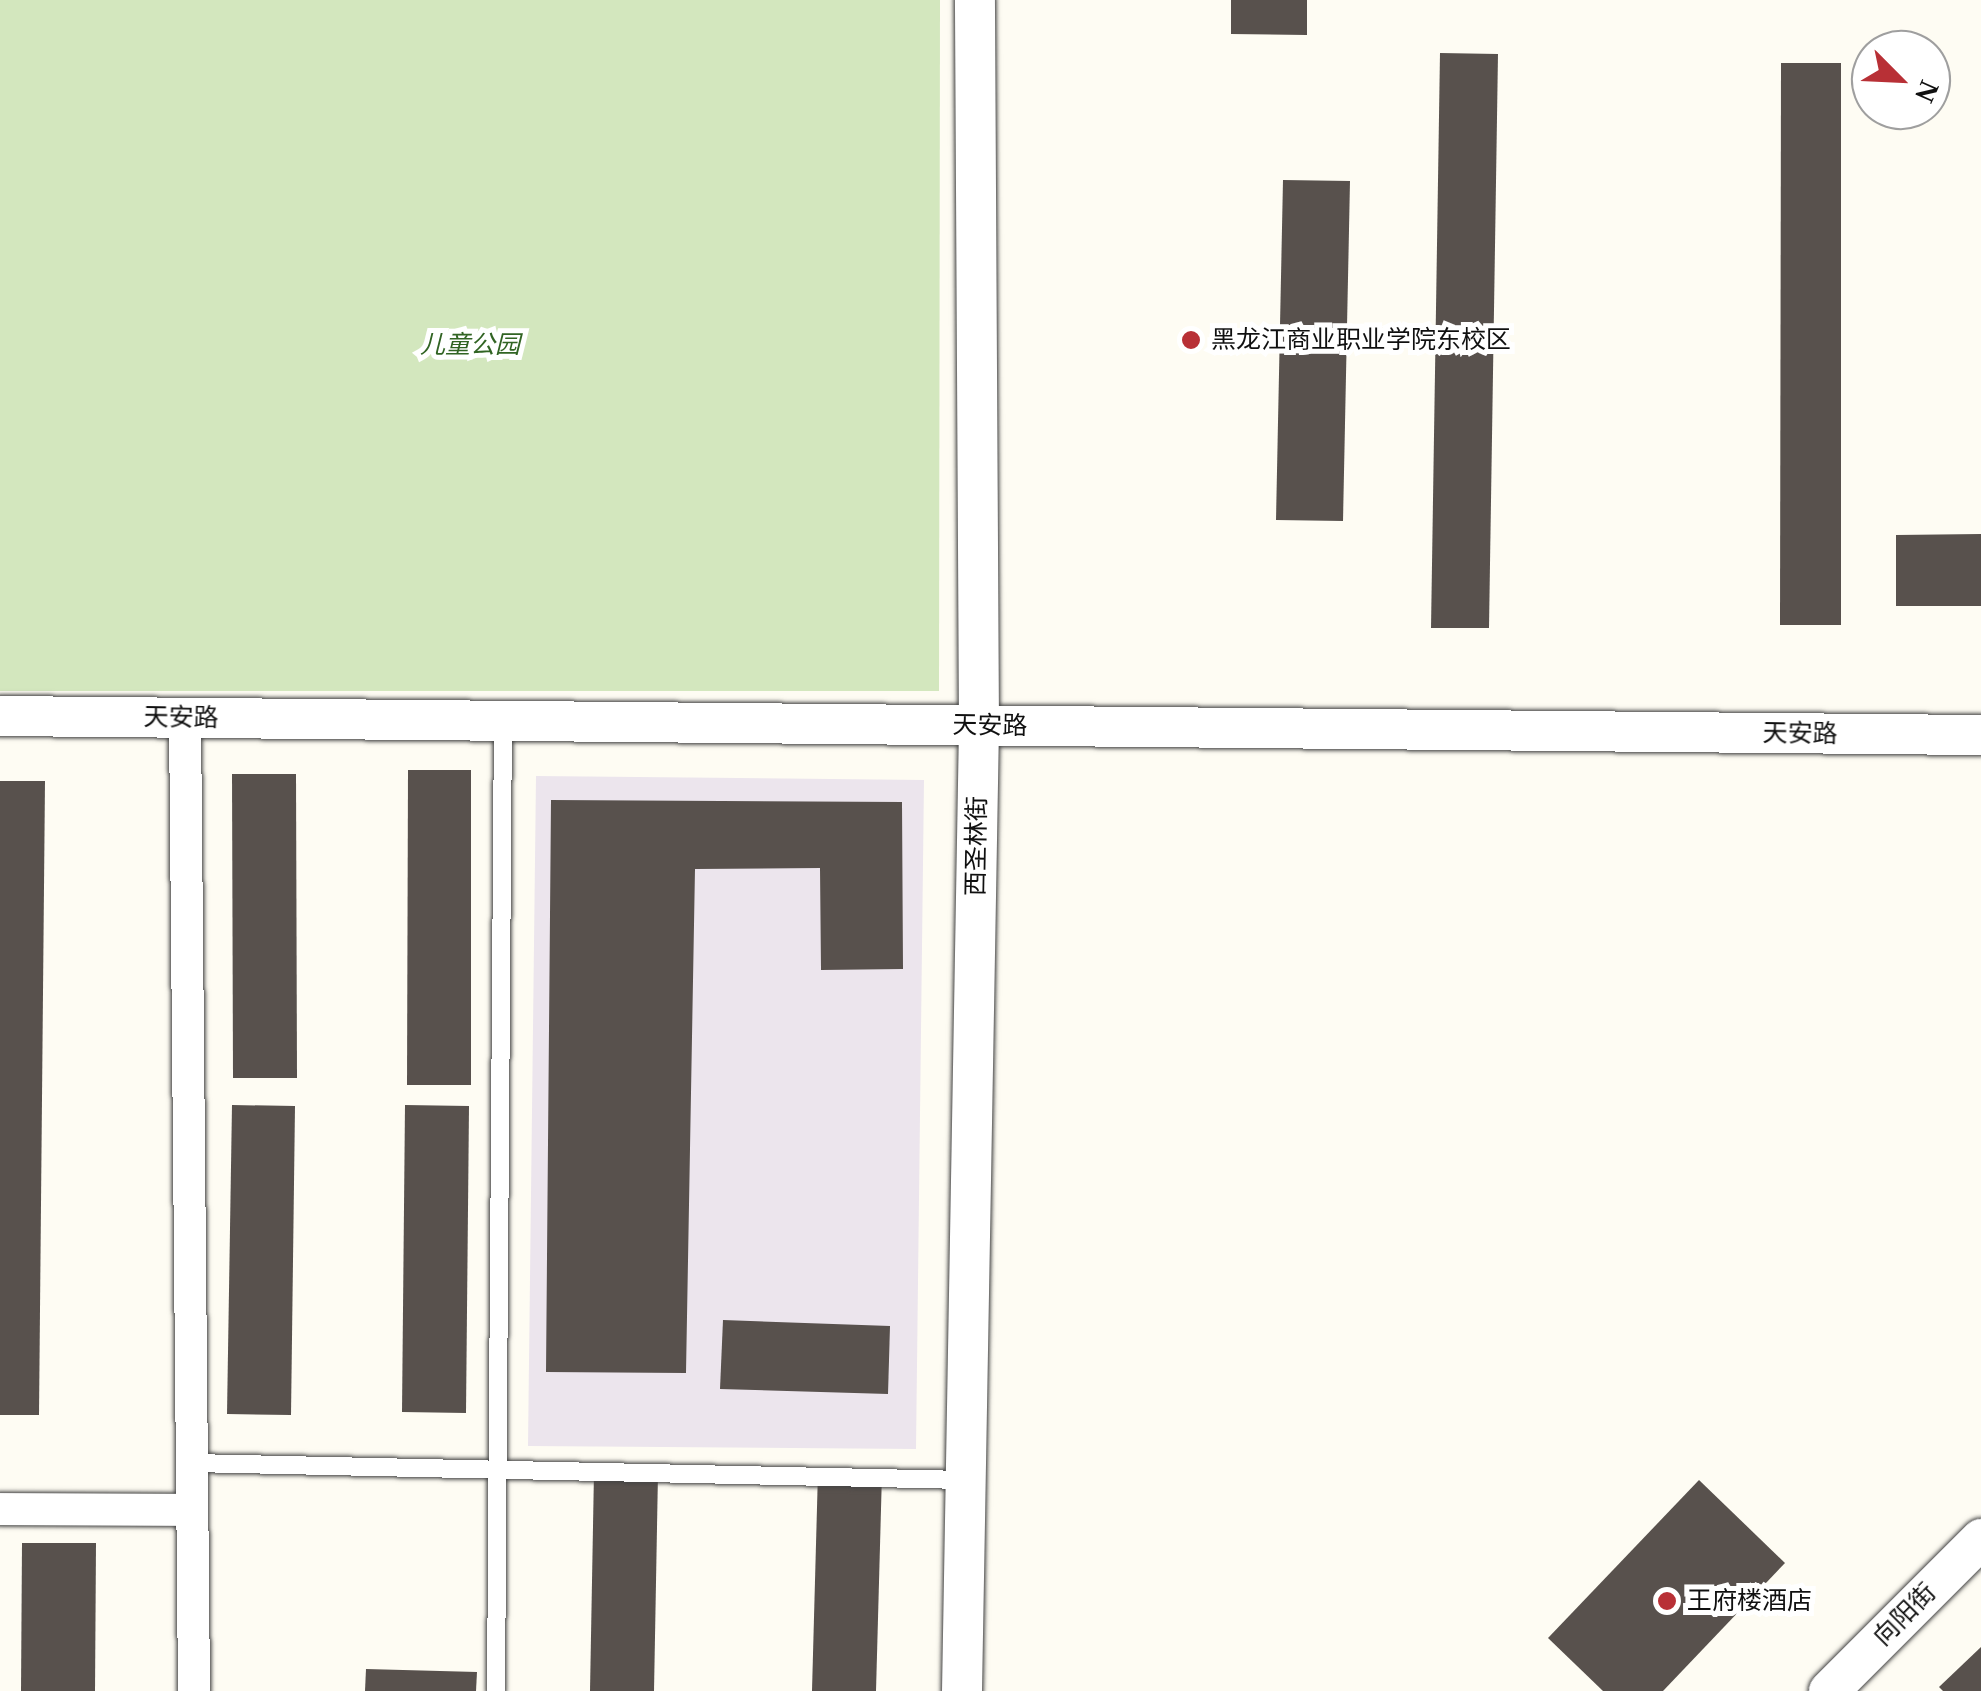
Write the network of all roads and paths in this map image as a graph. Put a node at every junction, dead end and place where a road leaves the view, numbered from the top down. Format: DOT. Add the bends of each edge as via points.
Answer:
graph roads {
  1 [pos="975,0"];
  2 [pos="0,716"];
  3 [pos="185,718"];
  4 [pos="503,721"];
  5 [pos="979,726"];
  6 [pos="1981,735"];
  7 [pos="192,1463"];
  8 [pos="497,1471"];
  9 [pos="966,1480"];
  10 [pos="0,1509"];
  11 [pos="192,1510"];
  12 [pos="1981,1539"];
  13 [pos="194,1691"];
  14 [pos="496,1691"];
  15 [pos="962,1691"];
  16 [pos="1829,1691"];
  1 -- 5 [label="street, 西圣林街"];
  2 -- 3 [label="street, 天安路"];
  3 -- 4 [label="street, 天安路"];
  3 -- 7 [label="street"];
  4 -- 5 [label="street, 天安路"];
  4 -- 8 [label="lane"];
  5 -- 6 [label="street, 天安路"];
  5 -- 9 [label="street, 西圣林街"];
  7 -- 8 [label="lane"];
  7 -- 11 [label="street"];
  8 -- 9 [label="lane"];
  8 -- 14 [label="lane"];
  9 -- 15 [label="street, 西圣林街"];
  10 -- 11 [label="street"];
  11 -- 13 [label="street"];
  12 -- 16 [label="street, 向阳街"];
}
